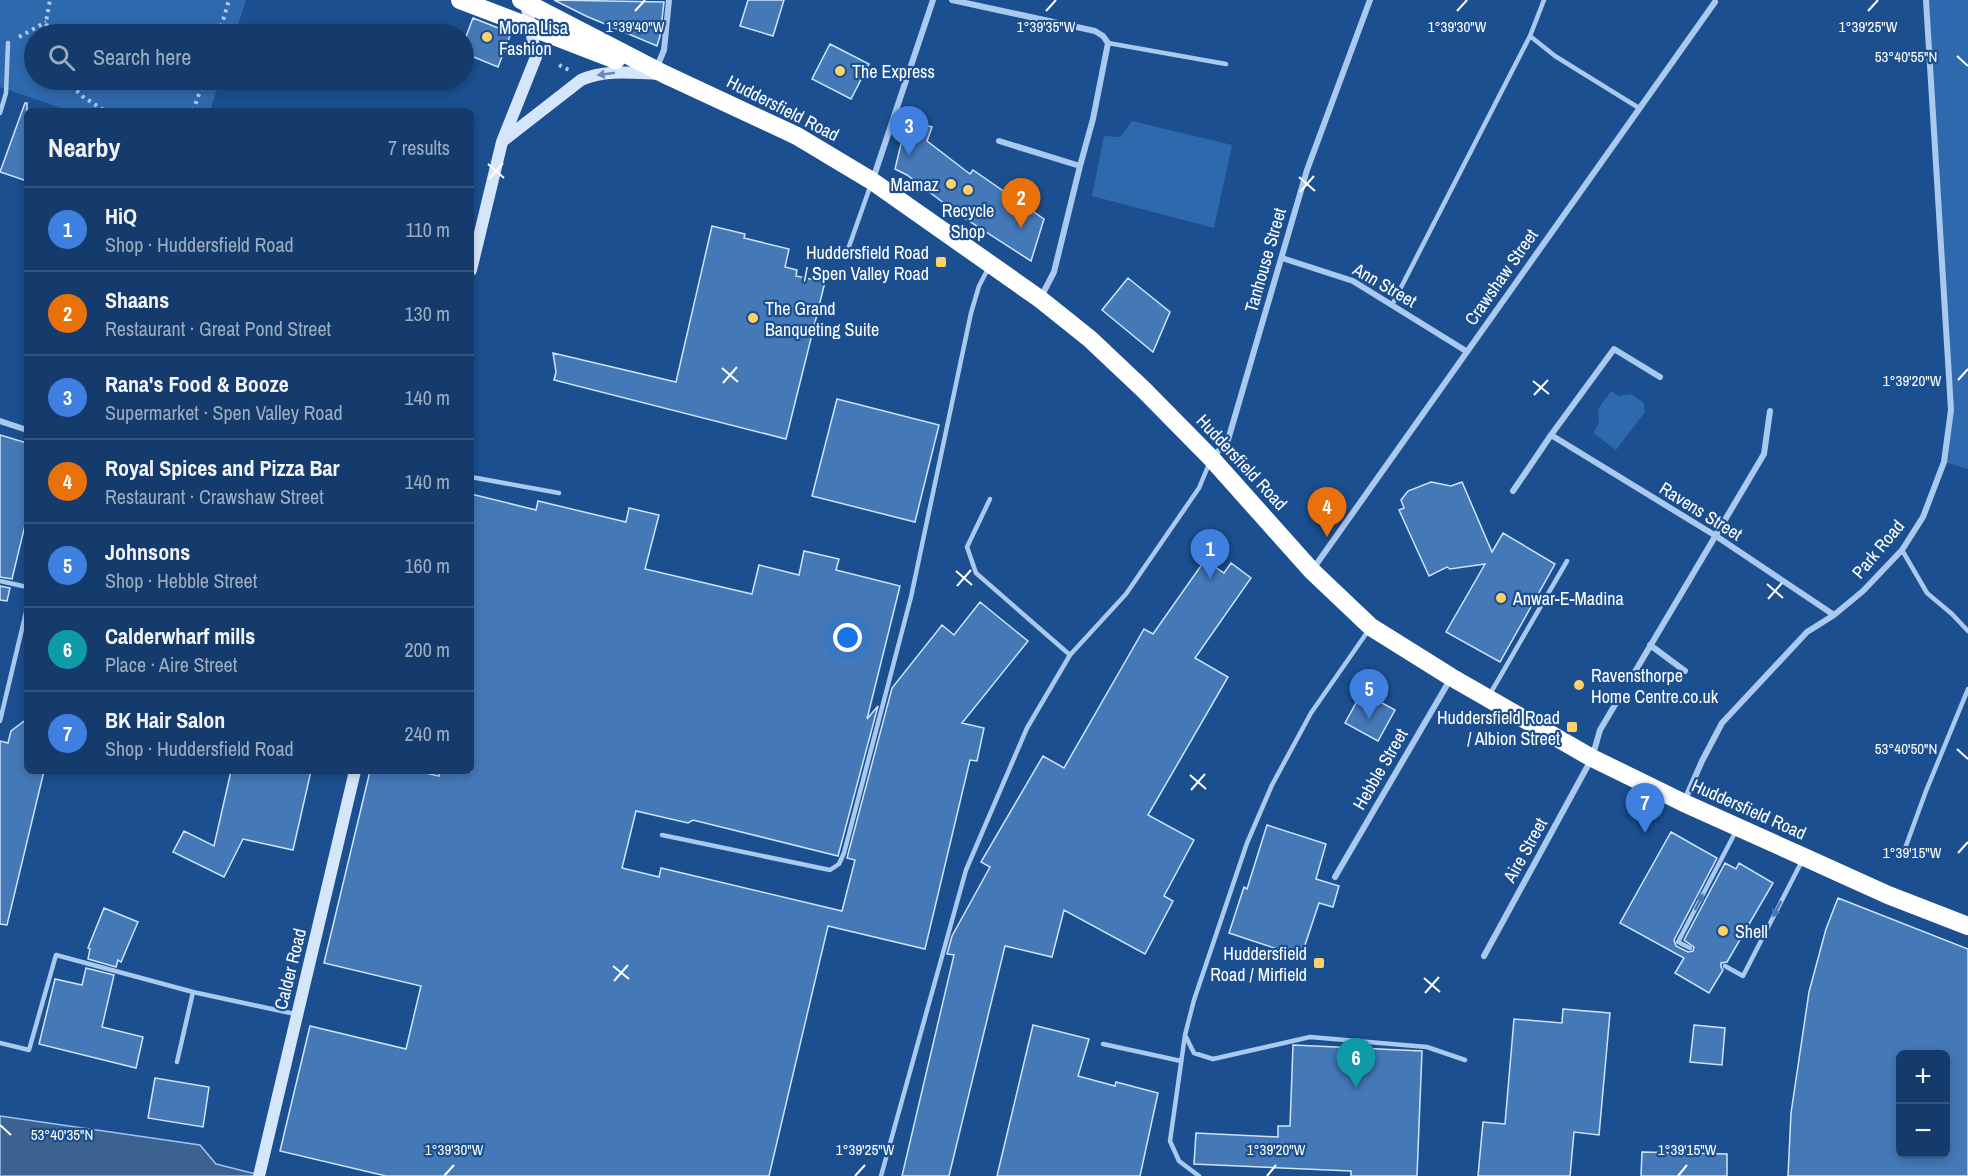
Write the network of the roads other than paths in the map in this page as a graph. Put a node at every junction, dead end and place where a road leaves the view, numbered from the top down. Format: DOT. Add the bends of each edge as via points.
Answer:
graph roads {
  1 [pos="460,0"];
  2 [pos="669,0"];
  3 [pos="933,0"];
  4 [pos="952,0"];
  5 [pos="1370,0"];
  6 [pos="1544,0"];
  7 [pos="1926,0"];
  8 [pos="525,1"];
  9 [pos="1715,2"];
  10 [pos="531,28"];
  11 [pos="1530,36"];
  12 [pos="8,43"];
  13 [pos="1108,43"];
  14 [pos="1226,64"];
  15 [pos="660,72"];
  16 [pos="1639,108"];
  17 [pos="0,113"];
  18 [pos="999,141"];
  19 [pos="502,142"];
  20 [pos="1080,166"];
  21 [pos="872,181"];
  22 [pos="846,255"];
  23 [pos="474,258"];
  24 [pos="1282,258"];
  25 [pos="990,264"];
  26 [pos="1040,299"];
  27 [pos="1392,305"];
  28 [pos="1467,351"];
  29 [pos="1660,377"];
  30 [pos="1770,411"];
  31 [pos="0,421"];
  32 [pos="24,429"];
  33 [pos="1551,435"];
  34 [pos="1212,459"];
  35 [pos="474,478"];
  36 [pos="1513,491"];
  37 [pos="559,493"];
  38 [pos="990,499"];
  39 [pos="1716,536"];
  40 [pos="1902,550"];
  41 [pos="1567,561"];
  42 [pos="1312,571"];
  43 [pos="0,581"];
  44 [pos="24,586"];
  45 [pos="1834,615"];
  46 [pos="24,621"];
  47 [pos="1371,627"];
  48 [pos="1968,631"];
  49 [pos="1650,645"];
  50 [pos="1070,655"];
  51 [pos="1685,671"];
  52 [pos="1633,675"];
  53 [pos="1451,677"];
  54 [pos="1968,689"];
  55 [pos="1488,697"];
  56 [pos="1619,698"];
  57 [pos="0,721"];
  58 [pos="1592,758"];
  59 [pos="354,774"];
  60 [pos="1684,803"];
  61 [pos="1737,827"];
  62 [pos="662,835"];
  63 [pos="1903,854"];
  64 [pos="1804,857"];
  65 [pos="1335,877"];
  66 [pos="1968,926"];
  67 [pos="1690,948"];
  68 [pos="1484,956"];
  69 [pos="1725,966"];
  70 [pos="193,992"];
  71 [pos="298,1014"];
  72 [pos="1185,1035"];
  73 [pos="0,1043"];
  74 [pos="1103,1044"];
  75 [pos="1465,1060"];
  76 [pos="177,1062"];
  77 [pos="1181,1062"];
  78 [pos="259,1176"];
  79 [pos="881,1176"];
  80 [pos="1199,1176"];
  1 -- 10 [label="highway, Huddersfield Road"];
  2 -- 15 [label="street"];
  3 -- 21 [label="street"];
  4 -- 13 [label="street" via="1095,31"];
  5 -- 24 [label="street, Tanhouse Street" via="1307,170"];
  6 -- 11 [label="lane"];
  7 -- 40 [label="street, Park Road" via="1951,410 1944,462 1923,517"];
  8 -- 10 [label="street"];
  8 -- 15 [label="highway, Huddersfield Road"];
  9 -- 16 [label="street, Crawshaw Street"];
  10 -- 15 [label="highway, Huddersfield Road"];
  10 -- 19 [label="street" via="536,57"];
  11 -- 16 [label="lane"];
  11 -- 27 [label="lane"];
  12 -- 17 [label="lane" via="6,93"];
  13 -- 14 [label="lane"];
  13 -- 20 [label="street"];
  15 -- 19 [label="street, one-way" via="612,72 581,80"];
  15 -- 21 [label="highway, Huddersfield Road" via="797,136"];
  16 -- 28 [label="street, Crawshaw Street"];
  18 -- 20 [label="street"];
  19 -- 23 [label="street"];
  20 -- 26 [label="street" via="1054,272"];
  21 -- 22 [label="lane"];
  21 -- 25 [label="highway, Huddersfield Road"];
  24 -- 27 [label="street, Ann Street" via="1353,280"];
  24 -- 34 [label="street, Tanhouse Street" via="1228,440"];
  25 -- 26 [label="highway, Huddersfield Road"];
  25 -- 62 [label="lane" via="971,313 911,597 839,864 830,870"];
  26 -- 34 [label="highway, Huddersfield Road" via="1098,347"];
  27 -- 28 [label="street, Ann Street"];
  28 -- 42 [label="street, Crawshaw Street"];
  29 -- 33 [label="street" via="1614,348"];
  30 -- 39 [label="street" via="1764,454"];
  31 -- 32 [label="street"];
  33 -- 36 [label="street"];
  33 -- 39 [label="street, Ravens Street"];
  34 -- 42 [label="highway, Huddersfield Road"];
  34 -- 50 [label="lane" via="1199,489 1126,594"];
  35 -- 37 [label="lane"];
  38 -- 50 [label="lane" via="967,547 976,573"];
  39 -- 45 [label="street, Ravens Street"];
  39 -- 49 [label="street"];
  40 -- 45 [label="street, Park Road"];
  40 -- 48 [label="lane" via="1928,592"];
  41 -- 55 [label="lane"];
  42 -- 47 [label="highway, Huddersfield Road"];
  43 -- 44 [label="lane"];
  45 -- 60 [label="street, Park Road" via="1807,632 1722,723"];
  46 -- 57 [label="lane"];
  47 -- 53 [label="highway, Huddersfield Road"];
  47 -- 72 [label="lane" via="1311,713 1272,786 1247,843"];
  49 -- 51 [label="street"];
  49 -- 52 [label="street"];
  50 -- 79 [label="lane" via="1027,728 966,870"];
  53 -- 55 [label="highway, Huddersfield Road"];
  53 -- 65 [label="street, Hebble Street"];
  54 -- 63 [label="lane"];
  55 -- 58 [label="highway, Huddersfield Road"];
  56 -- 58 [label="street, Aire Street" via="1600,730"];
  58 -- 60 [label="highway, Huddersfield Road"];
  58 -- 68 [label="street, Aire Street"];
  59 -- 71 [label="street, Calder Road"];
  60 -- 61 [label="highway, Huddersfield Road"];
  61 -- 64 [label="highway, Huddersfield Road"];
  67 -- 61 [label="lane, one-way" via="1678,942"];
  64 -- 66 [label="highway, Huddersfield Road"];
  64 -- 69 [label="lane, one-way" via="1743,976"];
  70 -- 71 [label="lane"];
  70 -- 73 [label="lane" via="56,955 29,1050"];
  70 -- 76 [label="lane"];
  71 -- 78 [label="street, Calder Road"];
  72 -- 75 [label="lane" via="1194,1053 1213,1059 1310,1037 1427,1047"];
  72 -- 77 [label="lane"];
  74 -- 77 [label="lane"];
  77 -- 80 [label="lane" via="1170,1141 1179,1161"];
}
